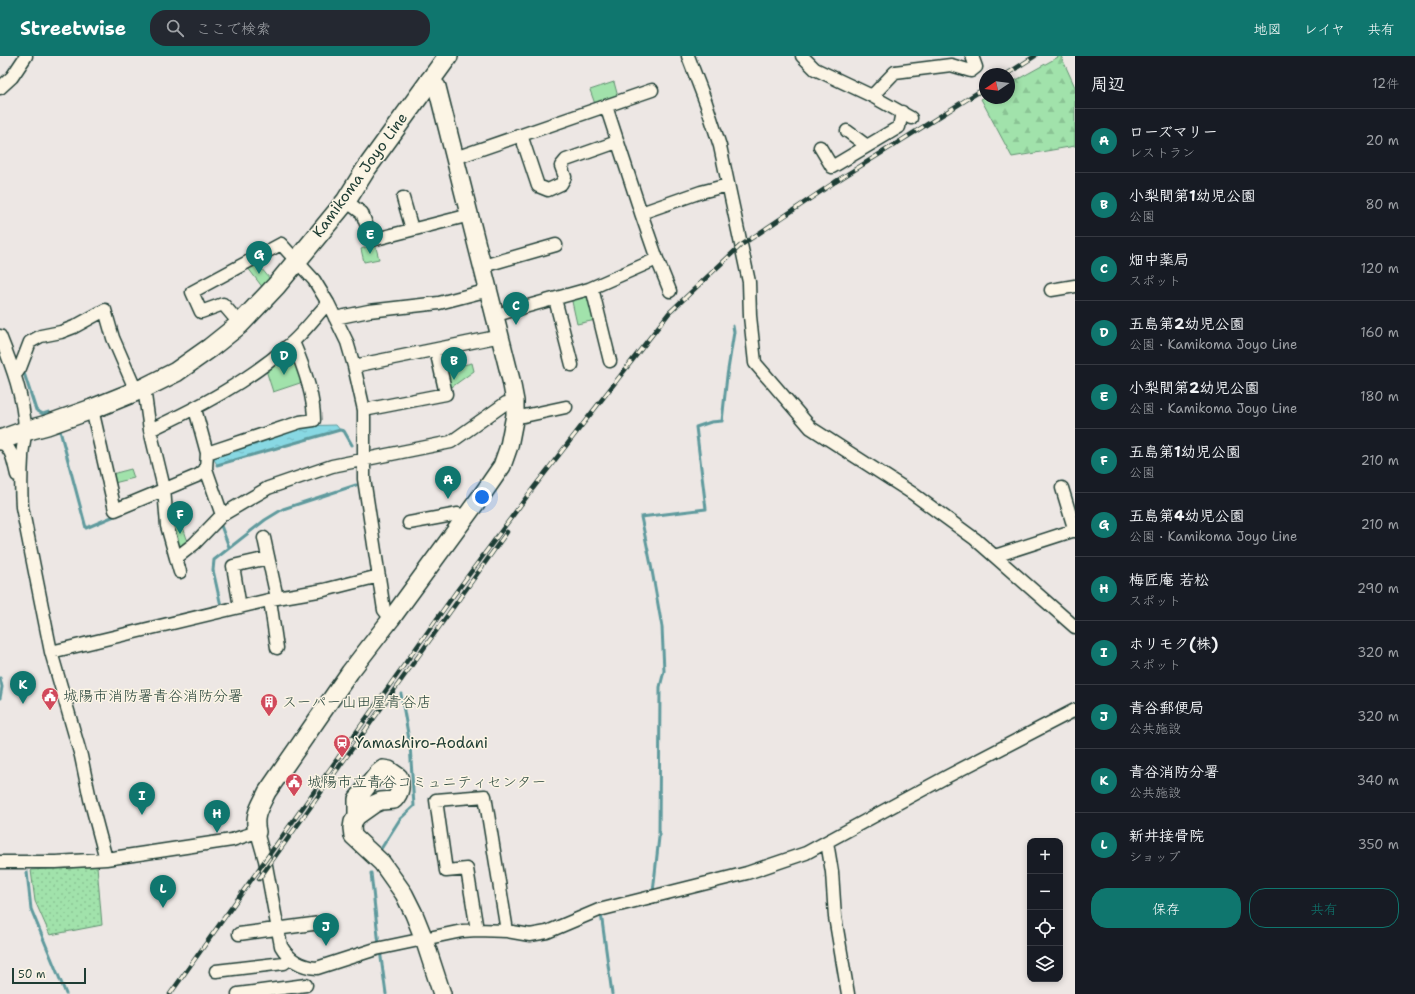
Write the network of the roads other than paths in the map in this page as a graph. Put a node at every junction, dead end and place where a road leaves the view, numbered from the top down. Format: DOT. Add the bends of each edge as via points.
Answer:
graph roads {
  1 [pos="26,56"];
  2 [pos="448,56"];
  3 [pos="688,56"];
  4 [pos="802,56"];
  5 [pos="972,56"];
  6 [pos="429,80"];
  7 [pos="0,88"];
  8 [pos="652,90"];
  9 [pos="872,96"];
  10 [pos="606,106"];
  11 [pos="847,131"];
  12 [pos="521,135"];
  13 [pos="618,142"];
  14 [pos="868,146"];
  15 [pos="820,147"];
  16 [pos="456,158"];
  17 [pos="728,185"];
  18 [pos="403,198"];
  19 [pos="346,201"];
  20 [pos="642,213"];
  21 [pos="470,215"];
  22 [pos="412,229"];
  23 [pos="556,245"];
  24 [pos="658,259"];
  25 [pos="297,260"];
  26 [pos="483,266"];
  27 [pos="1075,286"];
  28 [pos="592,288"];
  29 [pos="489,290"];
  30 [pos="1051,290"];
  31 [pos="670,291"];
  32 [pos="555,299"];
  33 [pos="328,304"];
  34 [pos="496,315"];
  35 [pos="335,318"];
  36 [pos="240,324"];
  37 [pos="0,336"];
  38 [pos="501,336"];
  39 [pos="292,342"];
  40 [pos="436,350"];
  41 [pos="610,361"];
  42 [pos="572,365"];
  43 [pos="354,366"];
  44 [pos="15,375"];
  45 [pos="140,389"];
  46 [pos="566,407"];
  47 [pos="515,408"];
  48 [pos="196,409"];
  49 [pos="92,410"];
  50 [pos="364,410"];
  51 [pos="150,430"];
  52 [pos="25,431"];
  53 [pos="0,440"];
  54 [pos="207,453"];
  55 [pos="364,459"];
  56 [pos="206,469"];
  57 [pos="164,488"];
  58 [pos="1062,488"];
  59 [pos="21,490"];
  60 [pos="222,515"];
  61 [pos="466,516"];
  62 [pos="409,524"];
  63 [pos="1075,531"];
  64 [pos="264,538"];
  65 [pos="995,556"];
  66 [pos="176,558"];
  67 [pos="268,558"];
  68 [pos="180,572"];
  69 [pos="379,576"];
  70 [pos="273,599"];
  71 [pos="240,607"];
  72 [pos="391,618"];
  73 [pos="1075,627"];
  74 [pos="277,648"];
  75 [pos="51,652"];
  76 [pos="1075,710"];
  77 [pos="357,816"];
  78 [pos="257,832"];
  79 [pos="827,842"];
  80 [pos="106,858"];
  81 [pos="0,862"];
  82 [pos="320,923"];
  83 [pos="277,929"];
  84 [pos="477,930"];
  85 [pos="507,932"];
  86 [pos="239,934"];
  87 [pos="424,939"];
  88 [pos="291,958"];
  89 [pos="310,967"];
  90 [pos="216,971"];
  91 [pos="305,989"];
  92 [pos="238,994"];
  93 [pos="442,994"];
  94 [pos="848,994"];
  1 -- 7 [label="street"];
  2 -- 6 [label="main road, Kamikoma Joyo Line"];
  3 -- 17 [label="street" via="718,139"];
  4 -- 9 [label="street" via="815,69"];
  5 -- 9 [label="street" via="976,67 971,71 951,65 895,72"];
  6 -- 16 [label="main road" via="437,87"];
  6 -- 19 [label="main road, Kamikoma Joyo Line"];
  8 -- 10 [label="street"];
  9 -- 14 [label="street" via="906,115 900,127"];
  10 -- 12 [label="street"];
  10 -- 13 [label="street"];
  11 -- 14 [label="street"];
  12 -- 13 [label="street" via="538,186 548,190 561,184 565,177 561,166 566,160"];
  12 -- 16 [label="street"];
  13 -- 20 [label="street"];
  14 -- 15 [label="street" via="832,167"];
  16 -- 21 [label="main road"];
  17 -- 20 [label="street"];
  17 -- 65 [label="street" via="749,282 755,364 811,428 912,493"];
  18 -- 22 [label="street"];
  19 -- 22 [label="street" via="362,213 372,240"];
  19 -- 25 [label="main road, Kamikoma Joyo Line"];
  20 -- 24 [label="street"];
  21 -- 22 [label="street"];
  21 -- 26 [label="main road"];
  23 -- 26 [label="street"];
  24 -- 28 [label="street"];
  24 -- 31 [label="street"];
  25 -- 33 [label="street" via="314,280"];
  25 -- 36 [label="main road, Kamikoma Joyo Line"];
  25 -- 36 [label="street" via="282,244 192,292 201,312 223,304"];
  26 -- 29 [label="main road"];
  27 -- 30 [label="street"];
  28 -- 32 [label="street"];
  28 -- 41 [label="street"];
  29 -- 34 [label="main road"];
  29 -- 35 [label="street" via="439,303 369,311"];
  32 -- 34 [label="street"];
  32 -- 42 [label="street"];
  33 -- 35 [label="street"];
  33 -- 39 [label="street"];
  34 -- 38 [label="main road"];
  35 -- 43 [label="street" via="347,342"];
  36 -- 45 [label="main road, Kamikoma Joyo Line" via="176,372"];
  37 -- 44 [label="street"];
  38 -- 40 [label="street"];
  38 -- 47 [label="main road"];
  39 -- 48 [label="street" via="244,380"];
  39 -- 54 [label="street" via="314,407 314,420 300,422"];
  40 -- 43 [label="street"];
  40 -- 50 [label="street" via="446,394"];
  43 -- 50 [label="street"];
  44 -- 45 [label="street" via="30,342 41,336 74,327 105,310 113,338"];
  44 -- 52 [label="street"];
  45 -- 49 [label="main road, Kamikoma Joyo Line"];
  45 -- 51 [label="street"];
  46 -- 47 [label="street" via="524,416"];
  47 -- 55 [label="street" via="506,403 451,442"];
  47 -- 61 [label="main road" via="510,446 502,466"];
  48 -- 51 [label="street"];
  48 -- 54 [label="street"];
  49 -- 52 [label="main road, Kamikoma Joyo Line"];
  49 -- 57 [label="street" via="114,510"];
  50 -- 55 [label="street"];
  51 -- 57 [label="street"];
  52 -- 53 [label="main road, Kamikoma Joyo Line"];
  52 -- 59 [label="street"];
  53 -- 59 [label="street" via="11,452"];
  54 -- 56 [label="street"];
  55 -- 60 [label="street" via="332,466 268,488"];
  55 -- 69 [label="street" via="364,479"];
  56 -- 57 [label="street" via="199,475"];
  56 -- 60 [label="street"];
  57 -- 66 [label="street" via="167,526"];
  58 -- 63 [label="street"];
  59 -- 75 [label="street" via="22,507"];
  60 -- 66 [label="street" via="194,544"];
  61 -- 62 [label="street" via="458,514"];
  61 -- 72 [label="main road"];
  63 -- 65 [label="street"];
  64 -- 67 [label="street"];
  65 -- 73 [label="street"];
  66 -- 68 [label="street"];
  67 -- 70 [label="street"];
  67 -- 71 [label="street" via="233,566"];
  69 -- 70 [label="street" via="324,590"];
  69 -- 72 [label="street" via="384,610"];
  70 -- 71 [label="street"];
  70 -- 74 [label="street"];
  71 -- 75 [label="street"];
  72 -- 78 [label="main road" via="350,672 267,792 257,812"];
  75 -- 80 [label="street" via="81,756"];
  76 -- 79 [label="street"];
  77 -- 87 [label="main road" via="352,828 353,836 382,863 404,894"];
  78 -- 80 [label="street" via="232,840"];
  78 -- 83 [label="street" via="265,860"];
  79 -- 85 [label="street" via="806,853 747,873 599,910 547,932 530,935"];
  79 -- 94 [label="street" via="835,917"];
  80 -- 81 [label="street" via="56,862"];
  82 -- 83 [label="street"];
  83 -- 86 [label="street"];
  83 -- 88 [label="street" via="281,946"];
  84 -- 85 [label="street"];
  84 -- 85 [label="street" via="467,869 446,871 436,800 485,796"];
  84 -- 87 [label="street"];
  87 -- 89 [label="street" via="380,948 322,967"];
  87 -- 93 [label="main road"];
  88 -- 89 [label="street"];
  88 -- 90 [label="street" via="284,963"];
  89 -- 91 [label="street"];
  91 -- 92 [label="street"];
}
